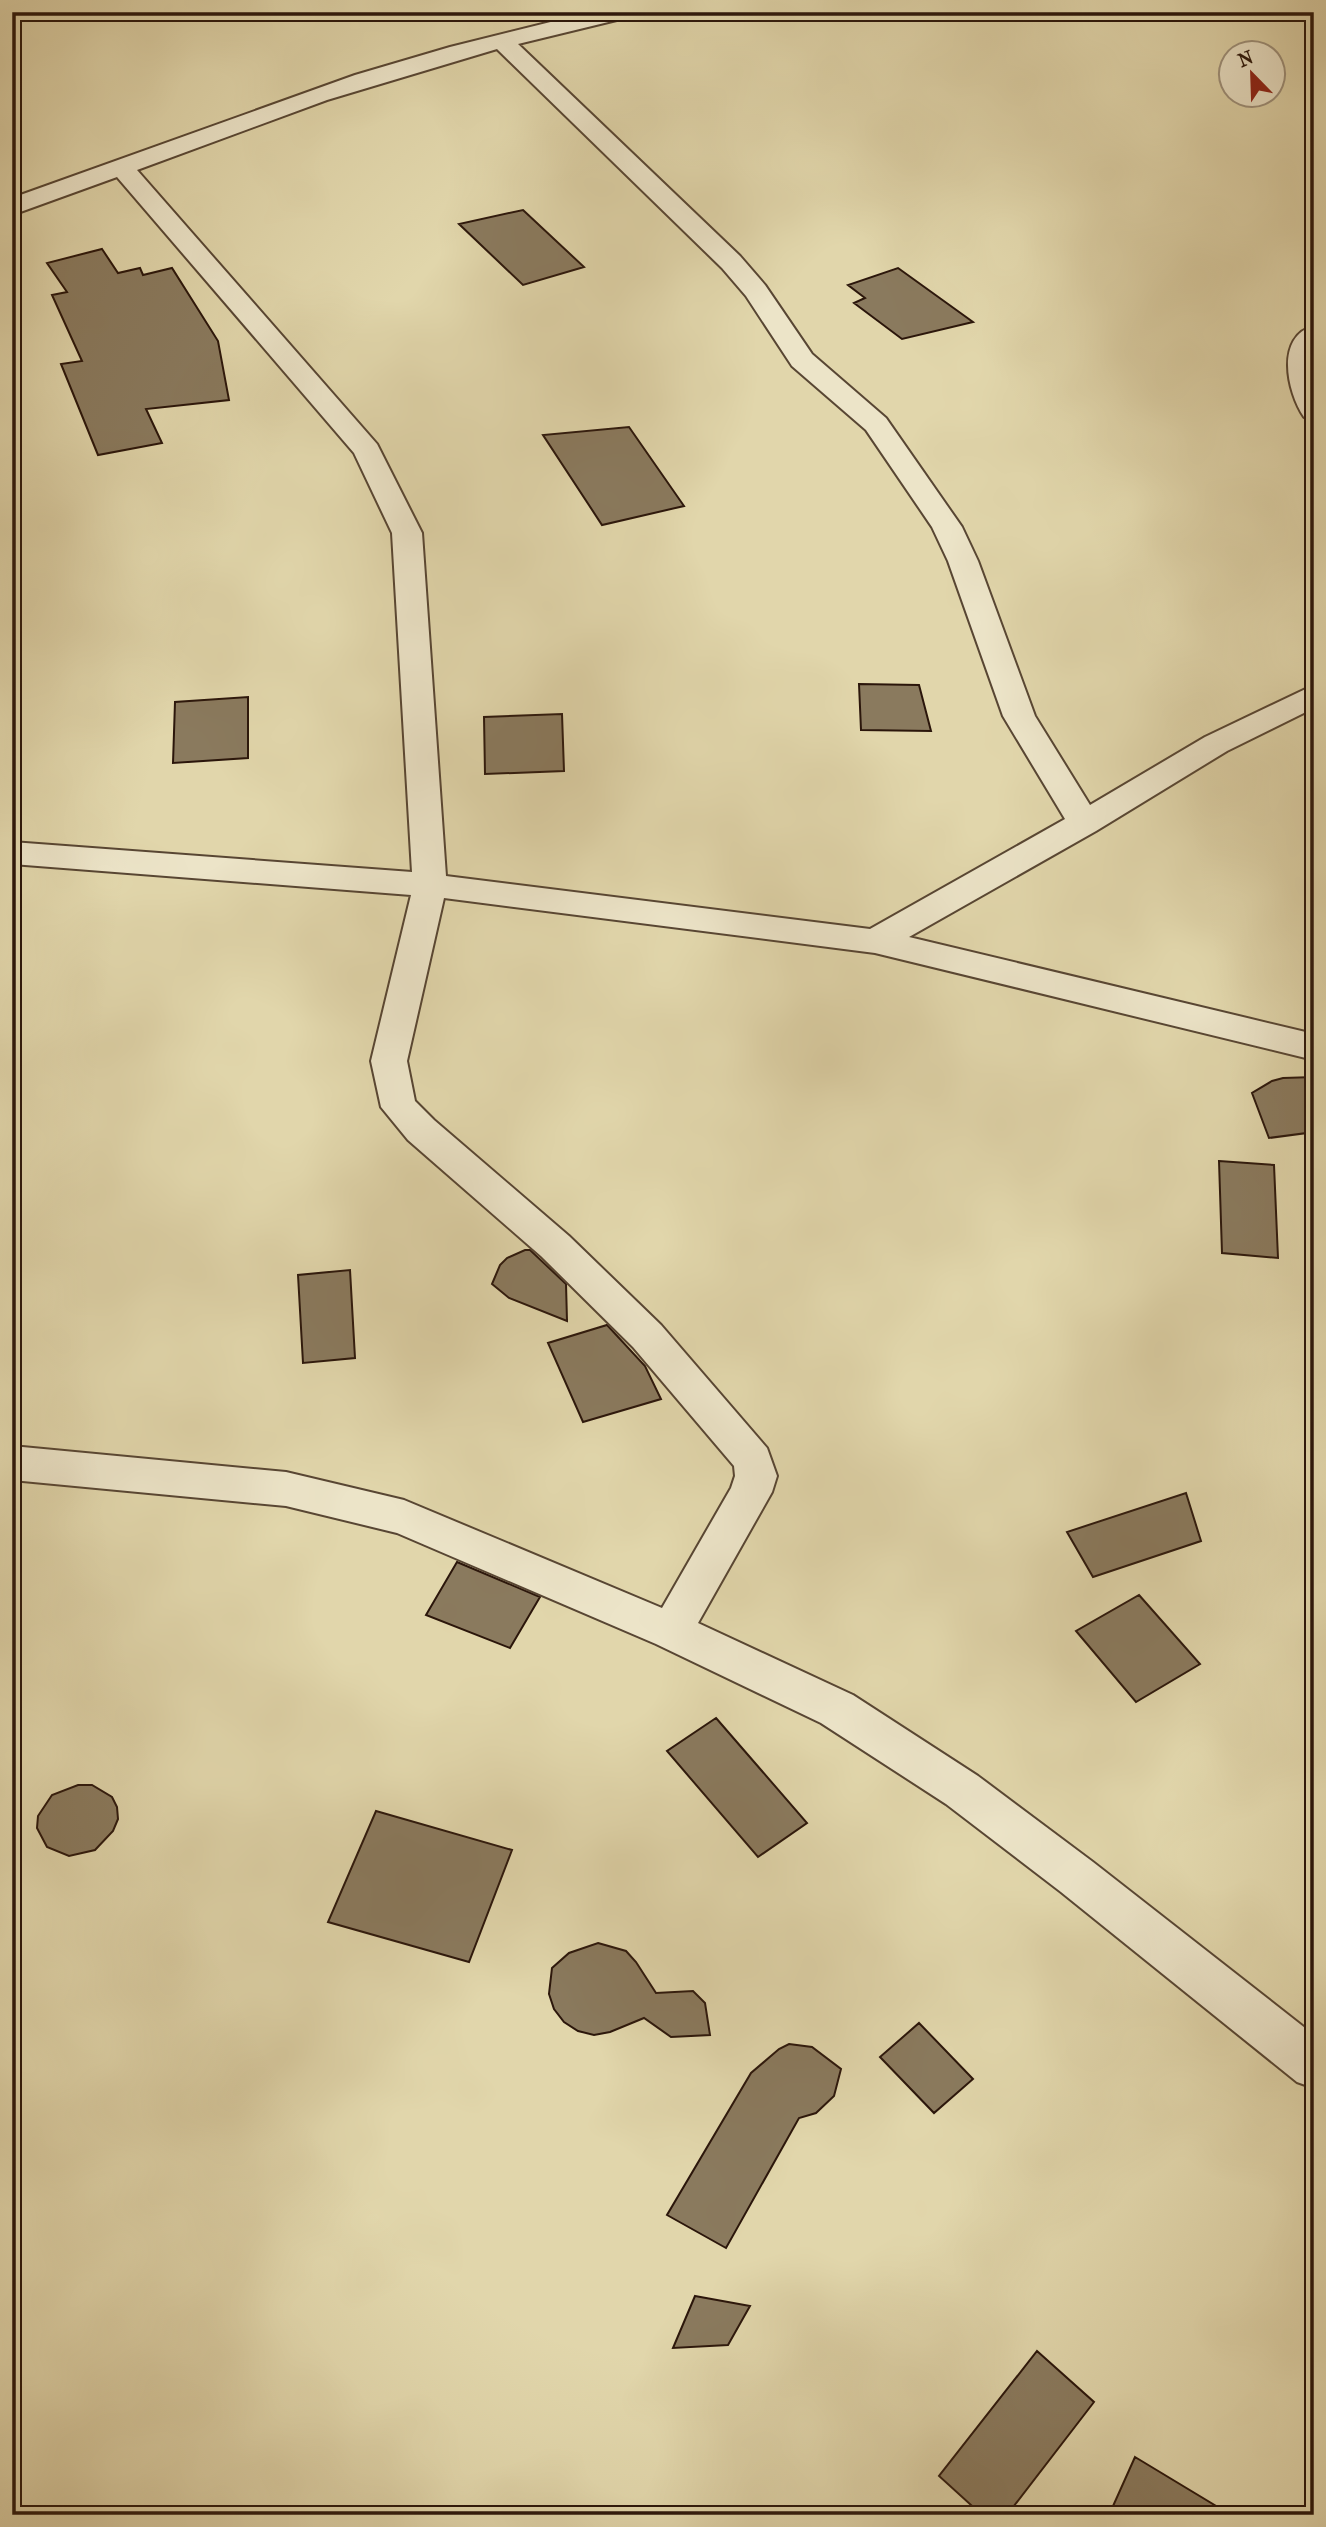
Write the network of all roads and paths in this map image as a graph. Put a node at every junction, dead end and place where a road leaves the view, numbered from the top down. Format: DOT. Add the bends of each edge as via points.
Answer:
graph roads {
  1 [pos="621,12"];
  2 [pos="502,41"];
  3 [pos="122,168"];
  4 [pos="12,207"];
  5 [pos="1314,334"];
  6 [pos="1314,411"];
  7 [pos="1314,695"];
  8 [pos="1084,823"];
  9 [pos="12,853"];
  10 [pos="430,885"];
  11 [pos="875,941"];
  12 [pos="1314,1047"];
  13 [pos="12,1463"];
  14 [pos="671,1632"];
  15 [pos="1314,2065"];
  1 -- 2 [label="street"];
  2 -- 3 [label="street" via="340,87"];
  2 -- 8 [label="street" via="731,262 802,360 876,424 896,450 947,527 1019,716"];
  3 -- 4 [label="street"];
  3 -- 10 [label="street" via="367,450 407,533"];
  5 -- 6 [label="street" via="1303,346 1303,384"];
  7 -- 8 [label="street" via="1216,744"];
  8 -- 11 [label="street"];
  9 -- 10 [label="street"];
  10 -- 11 [label="street"];
  10 -- 14 [label="street" via="389,1061 400,1107 647,1336 754,1460 751,1492"];
  11 -- 12 [label="street"];
  13 -- 14 [label="street" via="286,1489 404,1517"];
  14 -- 15 [label="street" via="837,1709 962,1790"];
}
